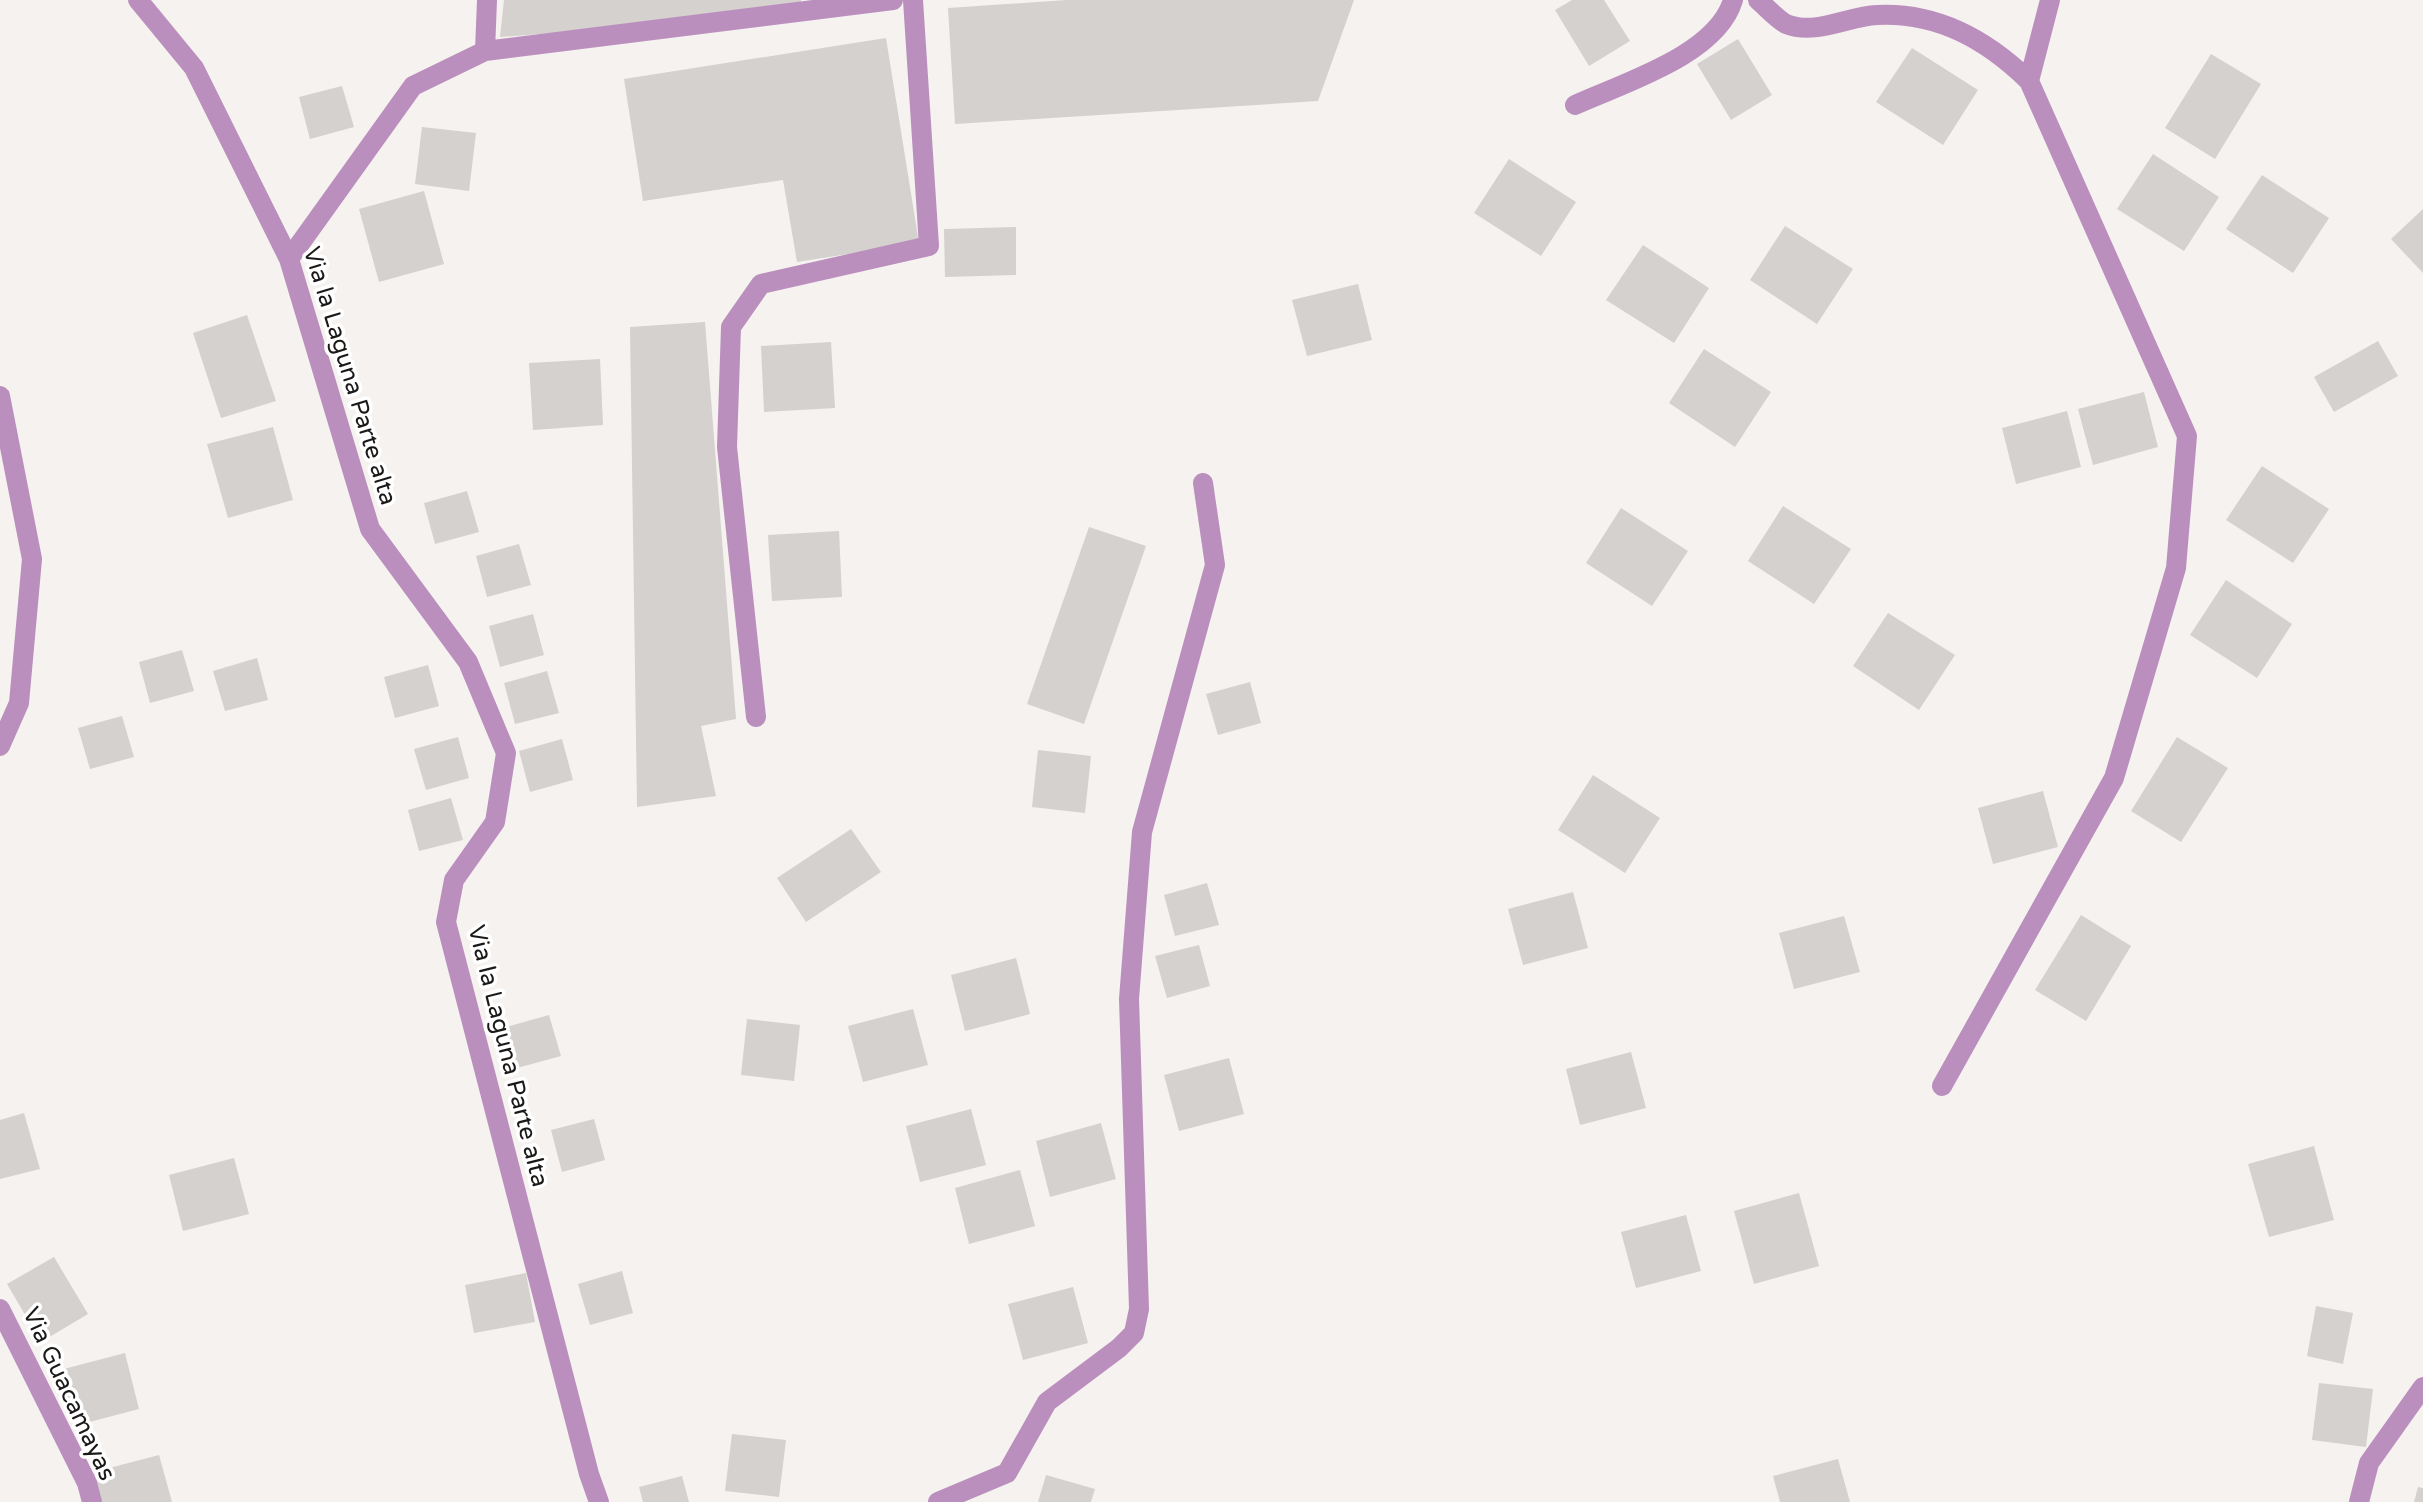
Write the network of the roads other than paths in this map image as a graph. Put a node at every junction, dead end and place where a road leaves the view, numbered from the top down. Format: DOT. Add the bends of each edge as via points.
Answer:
graph roads {
  1 [pos="138,0"];
  2 [pos="487,0"];
  3 [pos="893,0"];
  4 [pos="913,0"];
  5 [pos="1733,0"];
  6 [pos="1758,0"];
  7 [pos="2050,0"];
  8 [pos="842,4"];
  9 [pos="485,51"];
  10 [pos="2029,81"];
  11 [pos="1575,105"];
  12 [pos="289,259"];
  13 [pos="0,396"];
  14 [pos="1203,483"];
  15 [pos="756,717"];
  16 [pos="0,746"];
  17 [pos="1942,1086"];
  18 [pos="0,1309"];
  19 [pos="2423,1387"];
  20 [pos="92,1502"];
  21 [pos="599,1502"];
  22 [pos="938,1502"];
  23 [pos="2359,1502"];
  1 -- 12 [label="street, Via la Laguna Parte alta" via="194,68"];
  2 -- 9 [label="street"];
  3 -- 8 [label="street"];
  4 -- 15 [label="street" via="929,246 761,284 731,327 727,447"];
  5 -- 11 [label="street" via="1728,17 1686,55"];
  6 -- 10 [label="street" via="1786,23 1812,28 1877,14 1943,21 2000,52"];
  7 -- 10 [label="street"];
  8 -- 9 [label="street"];
  9 -- 12 [label="street" via="413,86"];
  10 -- 17 [label="street" via="2187,436 2176,568 2114,778"];
  12 -- 21 [label="street, Via la Laguna Parte alta" via="370,529 468,662 506,753 495,822 454,880 446,922"];
  13 -- 16 [label="street" via="32,559 19,703"];
  14 -- 22 [label="street" via="1215,565 1142,832 1129,999 1139,1309 1134,1333 1047,1402 1007,1473"];
  18 -- 20 [label="street, Via Guacamayas"];
  19 -- 23 [label="street" via="2369,1463"];
}
